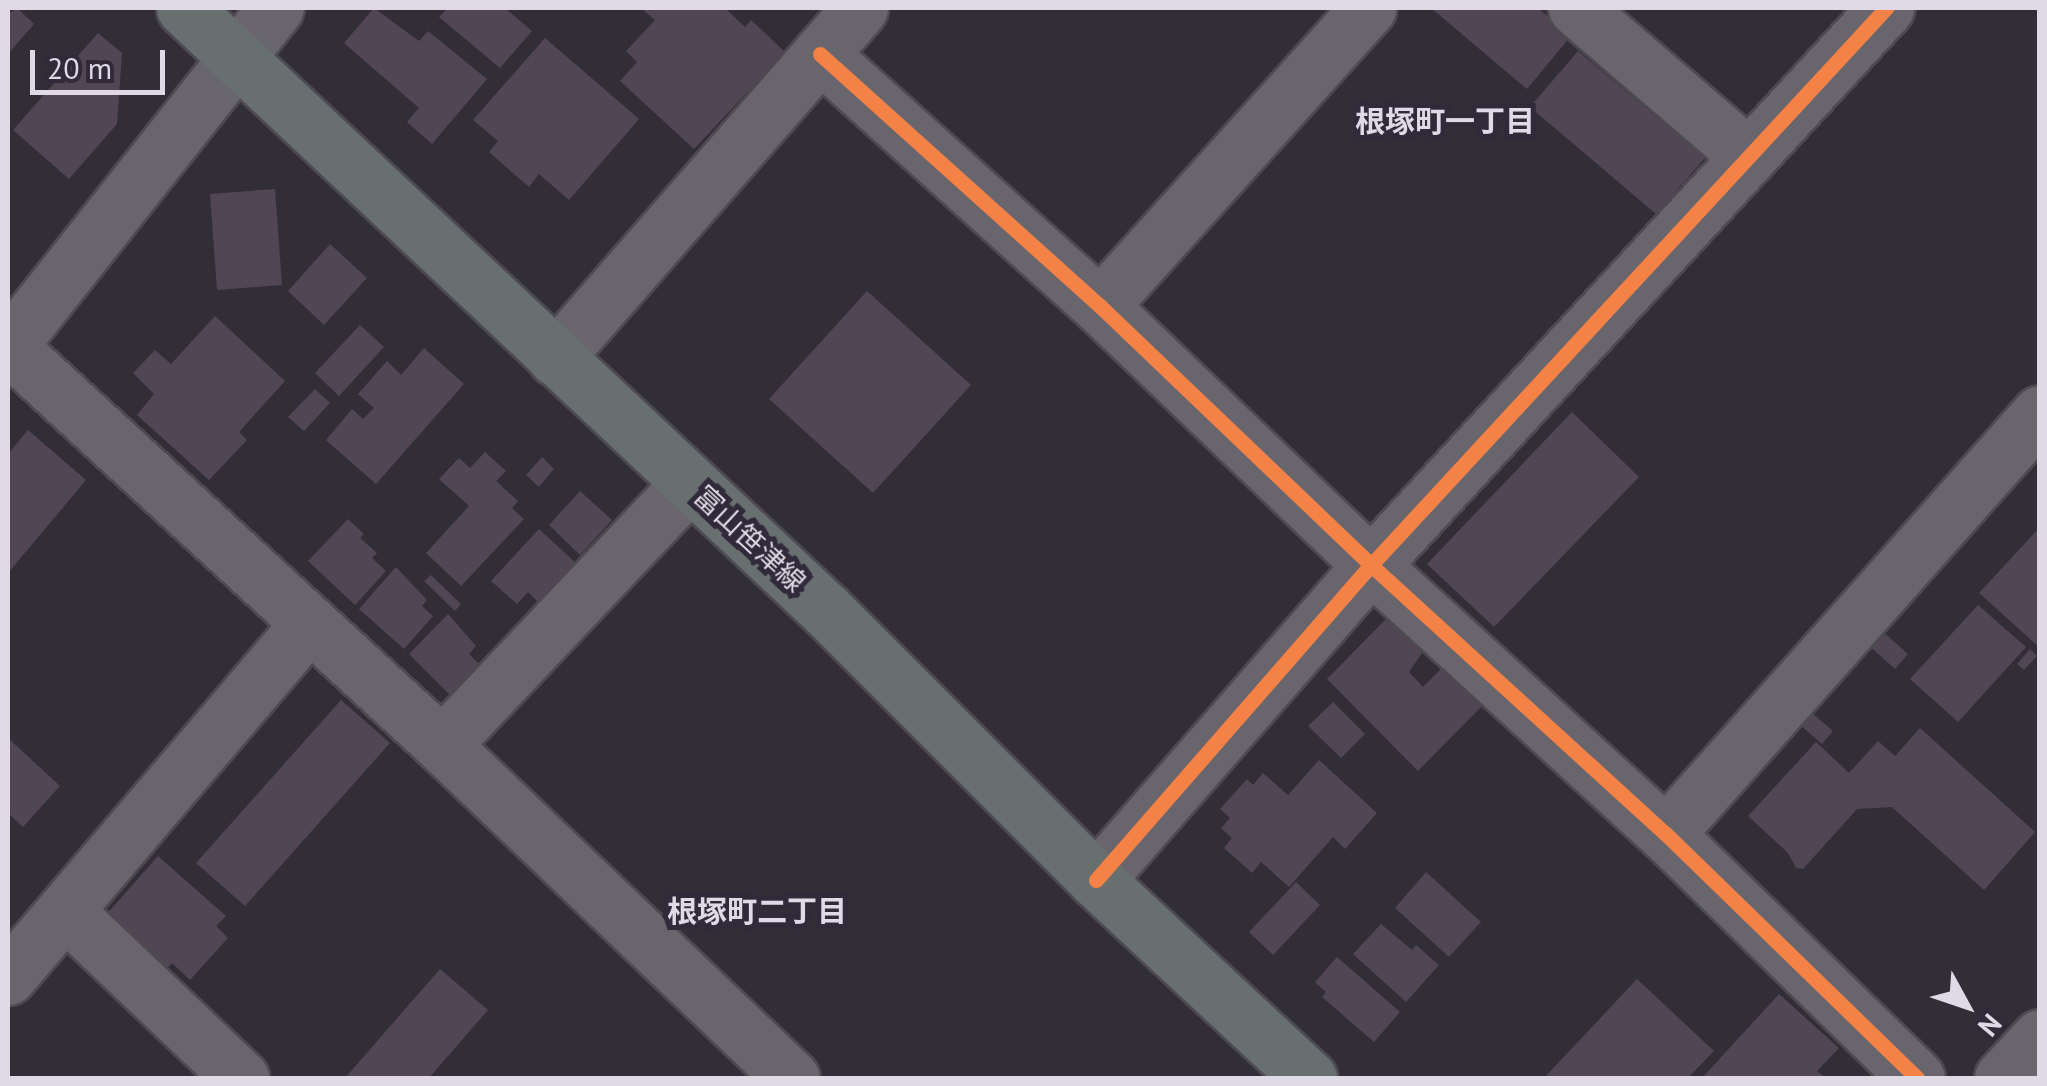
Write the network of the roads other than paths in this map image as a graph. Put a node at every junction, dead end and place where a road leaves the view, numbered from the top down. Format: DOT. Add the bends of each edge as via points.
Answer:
graph roads {
  1 [pos="184,8"];
  2 [pos="276,8"];
  3 [pos="860,8"];
  4 [pos="1368,8"];
  5 [pos="1576,8"];
  6 [pos="1886,8"];
  7 [pos="820,54"];
  8 [pos="236,56"];
  9 [pos="1749,158"];
  10 [pos="1100,306"];
  11 [pos="8,346"];
  12 [pos="554,358"];
  13 [pos="2040,414"];
  14 [pos="690,483"];
  15 [pos="1371,565"];
  16 [pos="308,625"];
  17 [pos="442,745"];
  18 [pos="1666,834"];
  19 [pos="1096,880"];
  20 [pos="65,911"];
  21 [pos="8,978"];
  22 [pos="2040,1037"];
  23 [pos="242,1078"];
  24 [pos="792,1078"];
  25 [pos="1309,1078"];
  26 [pos="1917,1078"];
  27 [pos="2002,1078"];
  1 -- 8 [label="main road, 富山笹津線"];
  2 -- 8 [label="street"];
  3 -- 7 [label="street"];
  4 -- 10 [label="street"];
  5 -- 9 [label="street"];
  6 -- 9 [label="street"];
  7 -- 10 [label="street"];
  7 -- 12 [label="street"];
  8 -- 11 [label="street"];
  8 -- 12 [label="main road, 富山笹津線"];
  9 -- 15 [label="street"];
  10 -- 15 [label="street"];
  11 -- 16 [label="street"];
  12 -- 14 [label="main road, 富山笹津線"];
  13 -- 18 [label="street"];
  14 -- 17 [label="street"];
  14 -- 19 [label="main road, 富山笹津線"];
  15 -- 18 [label="street"];
  15 -- 19 [label="street"];
  16 -- 17 [label="street"];
  16 -- 20 [label="street"];
  17 -- 24 [label="street"];
  18 -- 26 [label="street"];
  19 -- 25 [label="main road, 富山笹津線"];
  20 -- 21 [label="street"];
  20 -- 23 [label="street"];
  22 -- 27 [label="street"];
}
